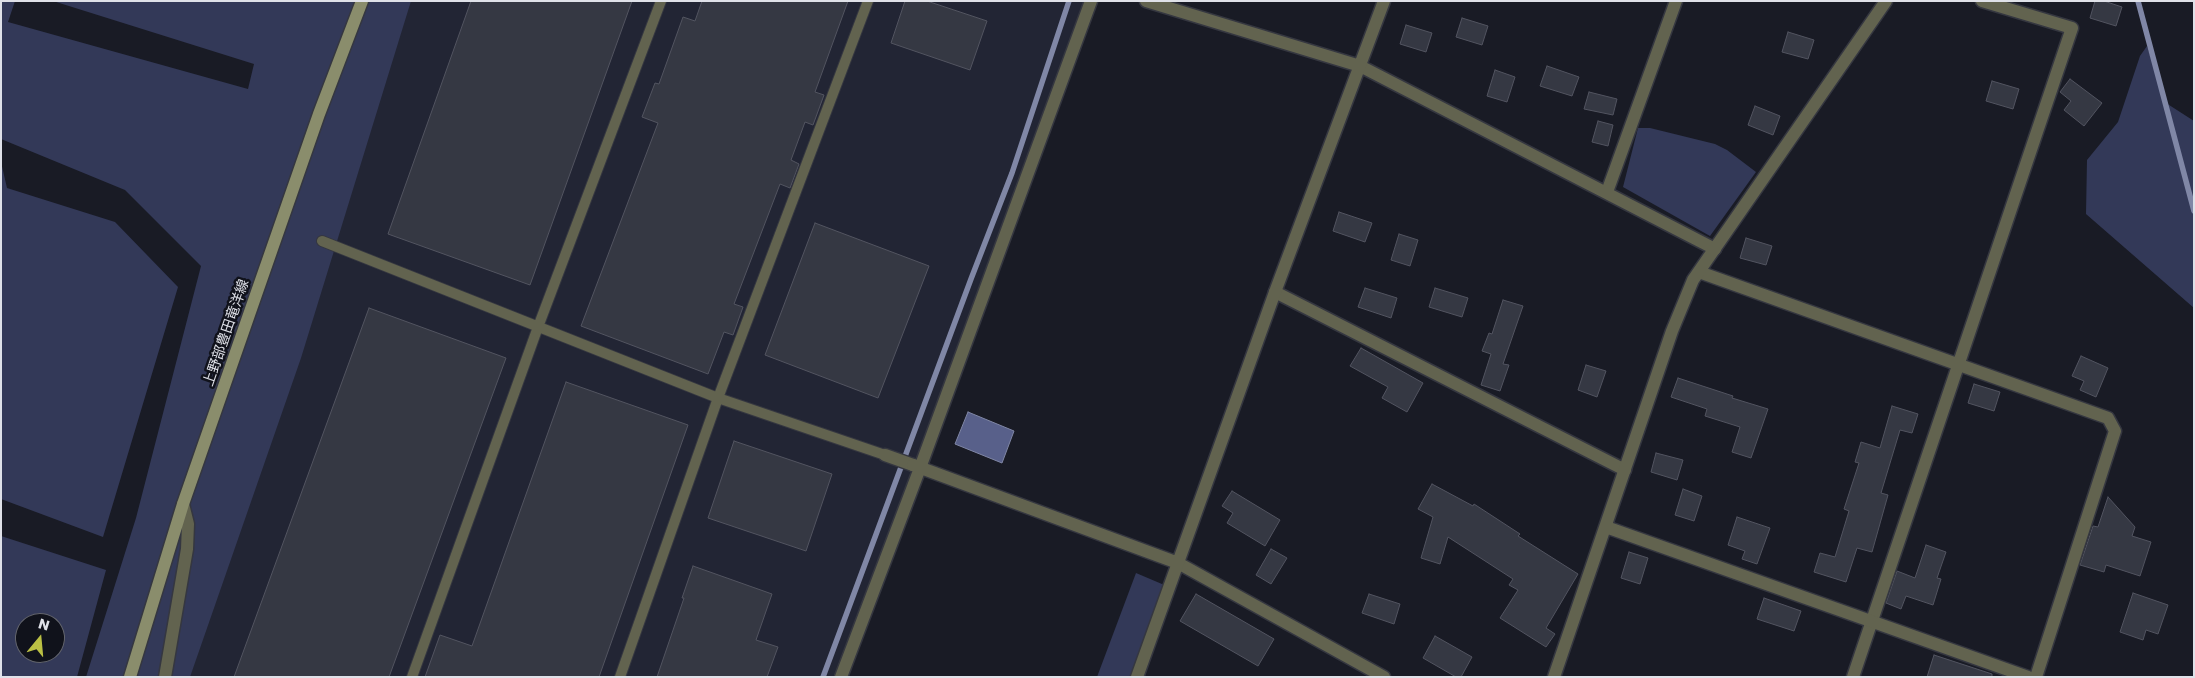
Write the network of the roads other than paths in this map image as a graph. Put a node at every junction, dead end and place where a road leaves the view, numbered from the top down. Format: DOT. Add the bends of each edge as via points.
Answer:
graph roads {
  1 [pos="362,1"];
  2 [pos="661,1"];
  3 [pos="868,1"];
  4 [pos="1091,1"];
  5 [pos="1146,1"];
  6 [pos="1384,1"];
  7 [pos="1676,1"];
  8 [pos="1886,1"];
  9 [pos="1982,1"];
  10 [pos="1360,66"];
  11 [pos="1607,192"];
  12 [pos="322,242"];
  13 [pos="1714,249"];
  14 [pos="1699,272"];
  15 [pos="1275,292"];
  16 [pos="538,327"];
  17 [pos="1958,365"];
  18 [pos="718,398"];
  19 [pos="885,454"];
  20 [pos="916,467"];
  21 [pos="1625,470"];
  22 [pos="184,504"];
  23 [pos="1606,526"];
  24 [pos="1178,563"];
  25 [pos="1872,622"];
  26 [pos="130,677"];
  27 [pos="165,677"];
  28 [pos="412,677"];
  29 [pos="620,677"];
  30 [pos="841,677"];
  31 [pos="1136,677"];
  32 [pos="1384,677"];
  33 [pos="1554,677"];
  34 [pos="1853,677"];
  35 [pos="2028,677"];
  36 [pos="2036,677"];
  1 -- 22 [label="main road, 上野部豊田竜洋線" via="319,114"];
  2 -- 16 [label="lane"];
  3 -- 18 [label="lane"];
  4 -- 20 [label="street"];
  5 -- 10 [label="street"];
  6 -- 10 [label="street"];
  7 -- 11 [label="street"];
  8 -- 13 [label="street"];
  9 -- 17 [label="street" via="2072,28"];
  10 -- 11 [label="street"];
  10 -- 15 [label="street"];
  11 -- 13 [label="street"];
  12 -- 16 [label="lane"];
  13 -- 14 [label="street"];
  14 -- 17 [label="street"];
  14 -- 21 [label="street" via="1672,331"];
  15 -- 21 [label="street"];
  15 -- 24 [label="street"];
  16 -- 18 [label="lane"];
  16 -- 28 [label="lane"];
  17 -- 25 [label="street"];
  17 -- 36 [label="street" via="2108,418 2115,431"];
  18 -- 19 [label="lane"];
  18 -- 29 [label="lane"];
  19 -- 20 [label="street"];
  20 -- 24 [label="street"];
  20 -- 30 [label="street"];
  21 -- 23 [label="street"];
  22 -- 26 [label="main road, 上野部豊田竜洋線"];
  22 -- 27 [label="street" via="188,524 187,549"];
  23 -- 25 [label="street"];
  23 -- 33 [label="street"];
  24 -- 31 [label="street"];
  24 -- 32 [label="street"];
  25 -- 34 [label="street"];
  25 -- 35 [label="street"];
}
